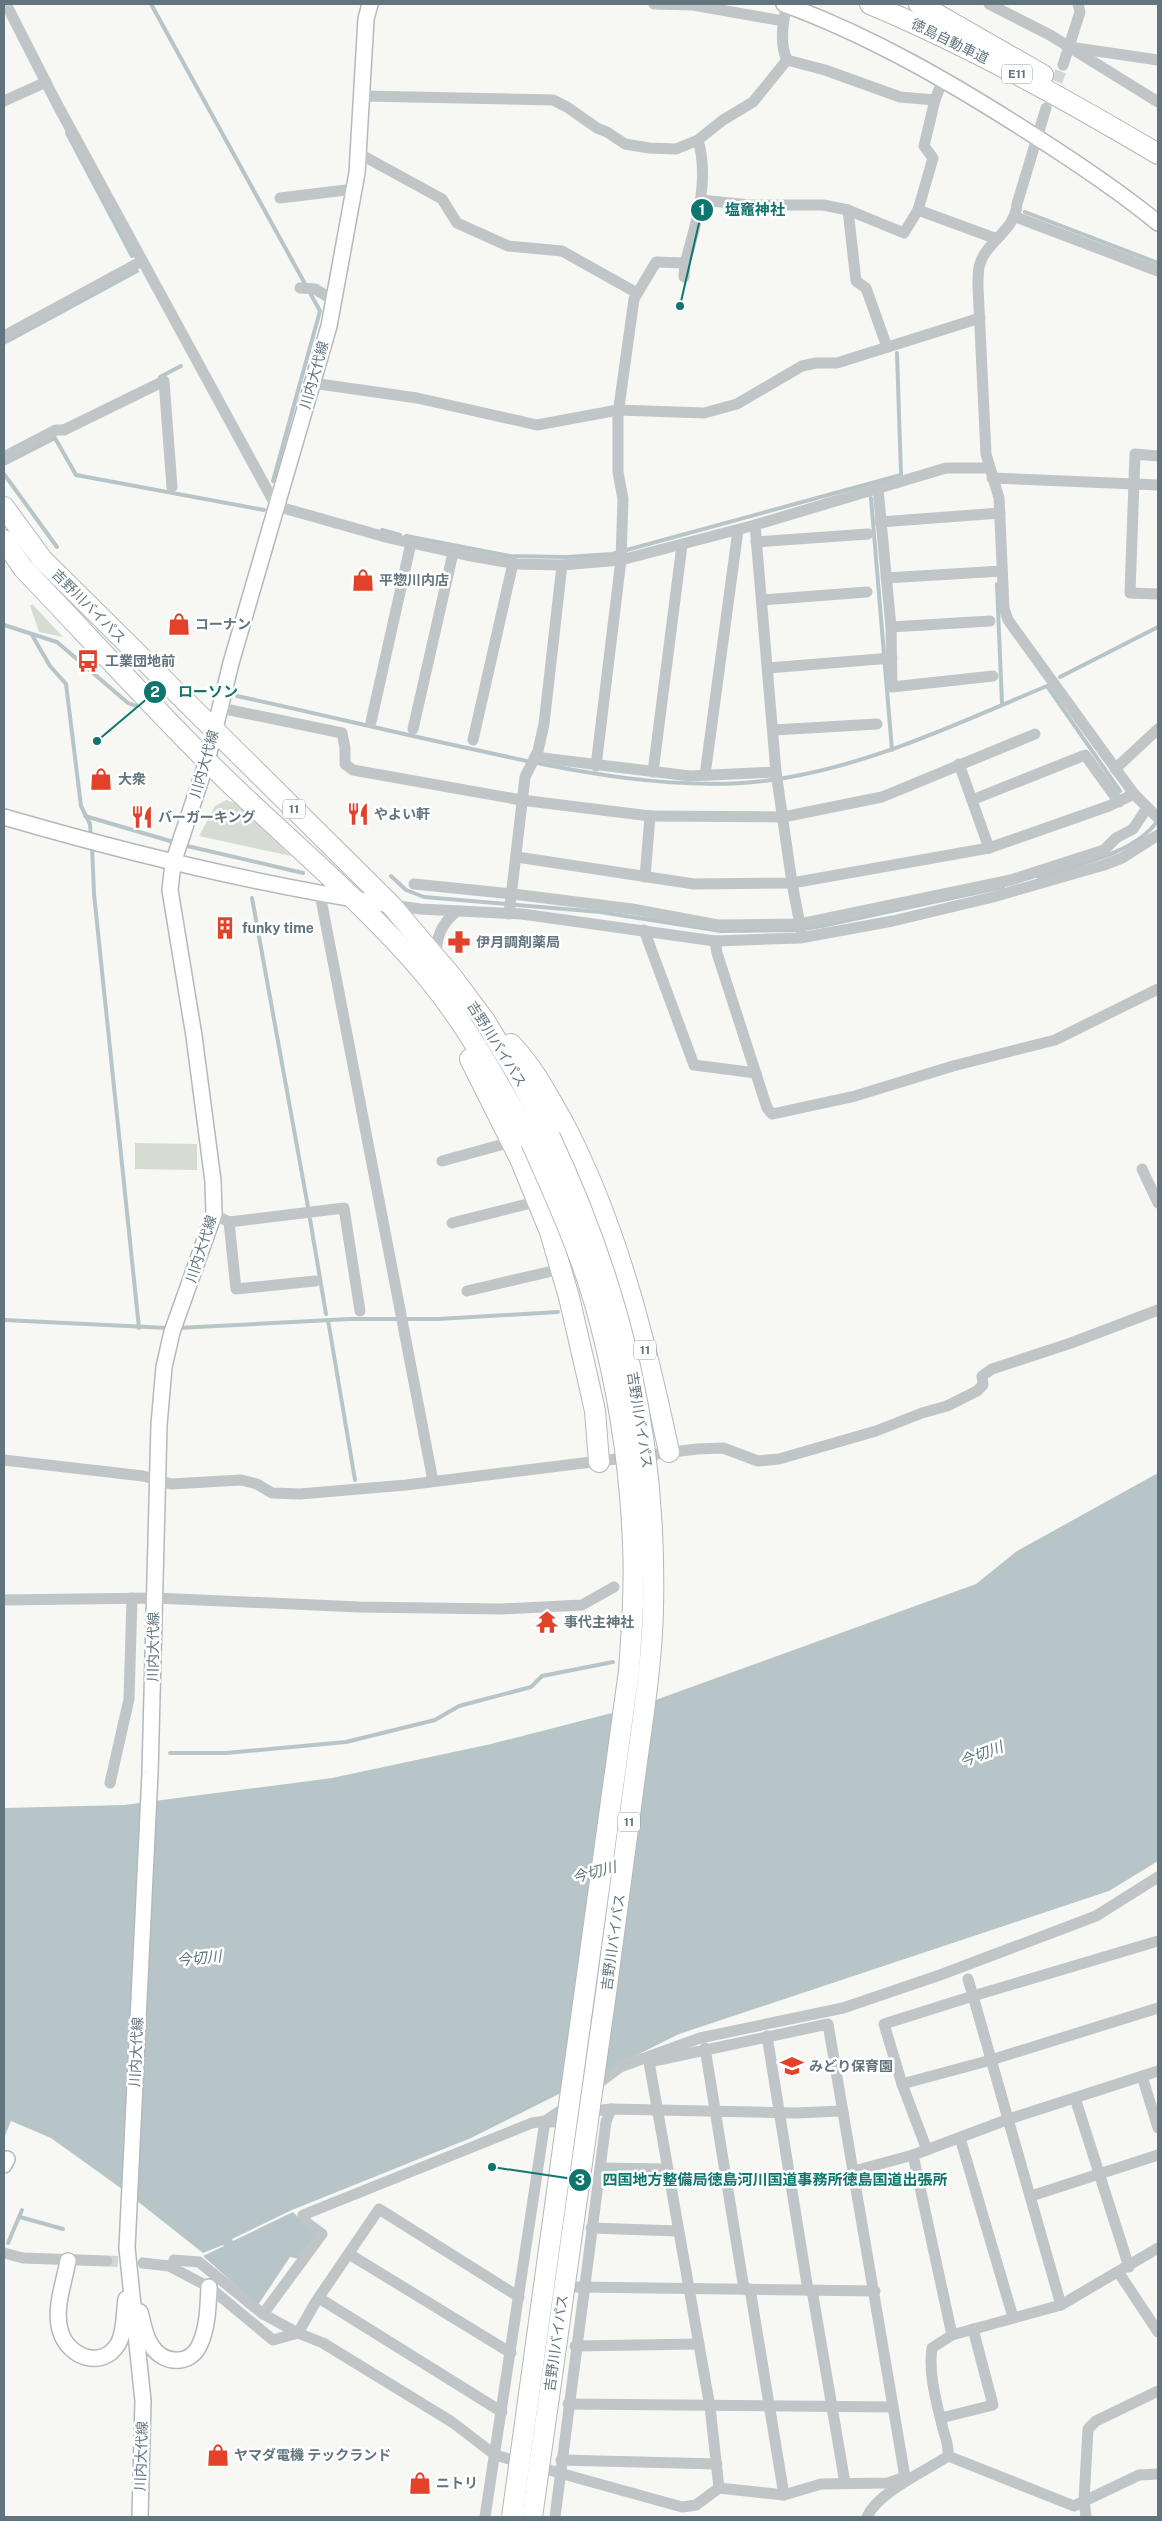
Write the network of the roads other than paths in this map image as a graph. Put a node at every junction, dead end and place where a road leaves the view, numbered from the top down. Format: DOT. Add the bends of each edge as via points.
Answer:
graph roads {
  1 [pos="6,4"];
  2 [pos="370,4"];
  3 [pos="654,4"];
  4 [pos="786,4"];
  5 [pos="870,4"];
  6 [pos="919,4"];
  7 [pos="989,4"];
  8 [pos="1080,7"];
  9 [pos="782,21"];
  10 [pos="1070,47"];
  11 [pos="787,60"];
  12 [pos="1158,60"];
  13 [pos="1063,65"];
  14 [pos="942,79"];
  15 [pos="46,82"];
  16 [pos="362,96"];
  17 [pos="936,100"];
  18 [pos="4,101"];
  19 [pos="1158,102"];
  20 [pos="1046,108"];
  21 [pos="1038,138"];
  22 [pos="698,140"];
  23 [pos="1158,151"];
  24 [pos="358,153"];
  25 [pos="1158,154"];
  26 [pos="354,189"];
  27 [pos="280,198"];
  28 [pos="702,200"];
  29 [pos="848,210"];
  30 [pos="918,210"];
  31 [pos="1016,217"];
  32 [pos="1158,223"];
  33 [pos="997,239"];
  34 [pos="142,260"];
  35 [pos="685,264"];
  36 [pos="1158,271"];
  37 [pos="684,277"];
  38 [pos="300,288"];
  39 [pos="637,293"];
  40 [pos="333,300"];
  41 [pos="980,318"];
  42 [pos="4,336"];
  43 [pos="887,347"];
  44 [pos="312,383"];
  45 [pos="618,410"];
  46 [pos="1158,456"];
  47 [pos="4,457"];
  48 [pos="991,473"];
  49 [pos="1134,484"];
  50 [pos="1158,485"];
  51 [pos="172,487"];
  52 [pos="878,489"];
  53 [pos="276,506"];
  54 [pos="4,507"];
  55 [pos="1000,513"];
  56 [pos="880,522"];
  57 [pos="755,525"];
  58 [pos="738,530"];
  59 [pos="868,534"];
  60 [pos="4,540"];
  61 [pos="756,542"];
  62 [pos="411,543"];
  63 [pos="682,545"];
  64 [pos="452,552"];
  65 [pos="622,560"];
  66 [pos="513,563"];
  67 [pos="562,565"];
  68 [pos="1002,571"];
  69 [pos="886,578"];
  70 [pos="867,592"];
  71 [pos="1158,594"];
  72 [pos="762,600"];
  73 [pos="990,621"];
  74 [pos="891,627"];
  75 [pos="892,658"];
  76 [pos="768,668"];
  77 [pos="993,676"];
  78 [pos="220,708"];
  79 [pos="371,722"];
  80 [pos="877,724"];
  81 [pos="413,729"];
  82 [pos="1158,729"];
  83 [pos="774,730"];
  84 [pos="214,731"];
  85 [pos="1035,734"];
  86 [pos="473,740"];
  87 [pos="208,761"];
  88 [pos="533,761"];
  89 [pos="959,764"];
  90 [pos="596,766"];
  91 [pos="1115,769"];
  92 [pos="652,772"];
  93 [pos="705,775"];
  94 [pos="777,776"];
  95 [pos="1134,794"];
  96 [pos="522,800"];
  97 [pos="972,800"];
  98 [pos="1119,802"];
  99 [pos="1147,808"];
  100 [pos="650,816"];
  101 [pos="4,817"];
  102 [pos="783,817"];
  103 [pos="1157,817"];
  104 [pos="1158,835"];
  105 [pos="989,848"];
  106 [pos="1111,855"];
  107 [pos="517,857"];
  108 [pos="173,863"];
  109 [pos="645,877"];
  110 [pos="792,883"];
  111 [pos="414,884"];
  112 [pos="320,894"];
  113 [pos="354,900"];
  114 [pos="511,904"];
  115 [pos="391,905"];
  116 [pos="456,912"];
  117 [pos="644,930"];
  118 [pos="801,930"];
  119 [pos="715,941"];
  120 [pos="436,958"];
  121 [pos="1158,989"];
  122 [pos="485,1022"];
  123 [pos="460,1023"];
  124 [pos="756,1072"];
  125 [pos="540,1139"];
  126 [pos="511,1142"];
  127 [pos="442,1161"];
  128 [pos="1142,1169"];
  129 [pos="539,1201"];
  130 [pos="1158,1202"];
  131 [pos="214,1214"];
  132 [pos="229,1222"];
  133 [pos="452,1223"];
  134 [pos="561,1269"];
  135 [pos="315,1281"];
  136 [pos="467,1291"];
  137 [pos="1158,1310"];
  138 [pos="360,1311"];
  139 [pos="655,1387"];
  140 [pos="592,1399"];
  141 [pos="669,1452"];
  142 [pos="4,1460"];
  143 [pos="599,1462"];
  144 [pos="157,1480"];
  145 [pos="433,1481"];
  146 [pos="614,1587"];
  147 [pos="132,1598"];
  148 [pos="154,1598"];
  149 [pos="4,1600"];
  150 [pos="110,1783"];
  151 [pos="1158,1877"];
  152 [pos="1158,1942"];
  153 [pos="968,1979"];
  154 [pos="973,1996"];
  155 [pos="1158,2008"];
  156 [pos="767,2036"];
  157 [pos="705,2048"];
  158 [pos="991,2060"];
  159 [pos="1158,2071"];
  160 [pos="1142,2076"];
  161 [pos="902,2084"];
  162 [pos="1075,2098"];
  163 [pos="611,2109"];
  164 [pos="658,2111"];
  165 [pos="841,2111"];
  166 [pos="717,2112"];
  167 [pos="778,2113"];
  168 [pos="1009,2119"];
  169 [pos="546,2121"];
  170 [pos="1158,2128"];
  171 [pos="960,2138"];
  172 [pos="927,2150"];
  173 [pos="913,2155"];
  174 [pos="1158,2155"];
  175 [pos="600,2168"];
  176 [pos="668,2169"];
  177 [pos="854,2171"];
  178 [pos="1099,2172"];
  179 [pos="1030,2196"];
  180 [pos="591,2228"];
  181 [pos="678,2231"];
  182 [pos="1158,2248"];
  183 [pos="4,2253"];
  184 [pos="349,2254"];
  185 [pos="174,2260"];
  186 [pos="68,2261"];
  187 [pos="107,2261"];
  188 [pos="143,2263"];
  189 [pos="1124,2270"];
  190 [pos="128,2275"];
  191 [pos="209,2287"];
  192 [pos="583,2287"];
  193 [pos="687,2288"];
  194 [pos="747,2289"];
  195 [pos="810,2290"];
  196 [pos="874,2291"];
  197 [pos="519,2297"];
  198 [pos="319,2298"];
  199 [pos="1061,2305"];
  200 [pos="263,2314"];
  201 [pos="1013,2317"];
  202 [pos="973,2329"];
  203 [pos="1158,2332"];
  204 [pos="298,2333"];
  205 [pos="952,2335"];
  206 [pos="698,2344"];
  207 [pos="575,2346"];
  208 [pos="510,2353"];
  209 [pos="1158,2391"];
  210 [pos="568,2404"];
  211 [pos="710,2407"];
  212 [pos="770,2407"];
  213 [pos="831,2407"];
  214 [pos="892,2408"];
  215 [pos="502,2412"];
  216 [pos="941,2418"];
  217 [pos="496,2455"];
  218 [pos="948,2456"];
  219 [pos="561,2460"];
  220 [pos="716,2464"];
  221 [pos="559,2474"];
  222 [pos="1158,2474"];
  223 [pos="904,2480"];
  224 [pos="845,2483"];
  225 [pos="719,2488"];
  226 [pos="784,2495"];
  227 [pos="1084,2500"];
  228 [pos="140,2517"];
  229 [pos="485,2517"];
  230 [pos="512,2517"];
  231 [pos="532,2517"];
  232 [pos="555,2517"];
  233 [pos="867,2517"];
  234 [pos="1086,2517"];
  1 -- 15 [label="street"];
  2 -- 16 [label="main road, 川内大代線" via="366,20"];
  3 -- 9 [label="street" via="693,5"];
  4 -- 9 [label="street"];
  4 -- 14 [label="main road"];
  5 -- 25 [label="highway, 徳島自動車道 / E11" via="1001,66"];
  6 -- 23 [label="highway, 徳島自動車道 / E11" via="1010,54"];
  7 -- 10 [label="street"];
  8 -- 10 [label="street"];
  9 -- 11 [label="street"];
  10 -- 12 [label="street"];
  10 -- 13 [label="street"];
  10 -- 19 [label="street"];
  11 -- 17 [label="street" via="900,96"];
  11 -- 22 [label="street" via="753,102"];
  14 -- 17 [label="street"];
  14 -- 21 [label="main road"];
  15 -- 18 [label="street"];
  15 -- 34 [label="street"];
  16 -- 22 [label="street" via="553,100 625,144 676,149"];
  16 -- 24 [label="main road, 川内大代線"];
  17 -- 30 [label="street" via="924,146 933,158"];
  20 -- 21 [label="street"];
  21 -- 31 [label="street" via="1017,204"];
  21 -- 32 [label="main road"];
  22 -- 28 [label="street" via="704,168"];
  24 -- 26 [label="main road, 川内大代線"];
  24 -- 39 [label="street" via="442,199 457,223 508,246 562,250"];
  26 -- 27 [label="street"];
  26 -- 40 [label="main road, 川内大代線"];
  28 -- 29 [label="street" via="750,205 823,205"];
  28 -- 35 [label="street"];
  29 -- 30 [label="street" via="904,233"];
  29 -- 43 [label="street" via="856,281 866,288"];
  30 -- 33 [label="street"];
  31 -- 33 [label="street"];
  31 -- 36 [label="street"];
  33 -- 41 [label="street" via="979,266"];
  34 -- 42 [label="street"];
  34 -- 53 [label="street"];
  35 -- 37 [label="street"];
  35 -- 39 [label="street" via="656,262"];
  38 -- 40 [label="street" via="315,289"];
  39 -- 45 [label="street"];
  40 -- 44 [label="main road, 川内大代線"];
  41 -- 43 [label="street"];
  41 -- 48 [label="street" via="983,416"];
  43 -- 45 [label="street" via="837,363 802,366 737,404 704,413"];
  44 -- 45 [label="street" via="417,398 538,425"];
  44 -- 53 [label="main road, 川内大代線"];
  45 -- 65 [label="street" via="618,472 623,499"];
  46 -- 49 [label="street" via="1135,454"];
  47 -- 51 [label="street" via="164,381"];
  48 -- 49 [label="street"];
  48 -- 52 [label="street" via="946,468"];
  48 -- 55 [label="street"];
  49 -- 50 [label="street"];
  49 -- 71 [label="street" via="1130,593"];
  52 -- 56 [label="street"];
  52 -- 57 [label="street"];
  53 -- 62 [label="street"];
  53 -- 78 [label="main road, 川内大代線"];
  54 -- 84 [label="highway, 吉野川バイパス / 11" via="42,559"];
  55 -- 56 [label="street"];
  55 -- 68 [label="street"];
  56 -- 69 [label="street"];
  57 -- 58 [label="street"];
  57 -- 61 [label="street"];
  58 -- 63 [label="street"];
  58 -- 93 [label="street"];
  59 -- 61 [label="street"];
  60 -- 87 [label="highway, 吉野川バイパス / 11" via="23,568"];
  61 -- 72 [label="street"];
  62 -- 64 [label="street"];
  62 -- 79 [label="street"];
  63 -- 65 [label="street"];
  63 -- 92 [label="street"];
  64 -- 66 [label="street"];
  64 -- 81 [label="street"];
  65 -- 67 [label="street"];
  65 -- 90 [label="street"];
  66 -- 67 [label="street"];
  66 -- 86 [label="street"];
  67 -- 88 [label="street" via="544,724"];
  68 -- 69 [label="street"];
  68 -- 91 [label="street" via="1004,608 1008,620"];
  69 -- 74 [label="street"];
  70 -- 72 [label="street"];
  72 -- 76 [label="street"];
  73 -- 74 [label="street"];
  74 -- 75 [label="street"];
  75 -- 76 [label="street"];
  75 -- 77 [label="street" via="892,686"];
  76 -- 83 [label="street"];
  78 -- 84 [label="main road, 川内大代線"];
  78 -- 96 [label="street" via="342,733 346,764 352,770"];
  80 -- 83 [label="street"];
  82 -- 91 [label="street"];
  83 -- 94 [label="street"];
  84 -- 87 [label="main road, 川内大代線"];
  84 -- 115 [label="highway, 吉野川バイパス / 11"];
  85 -- 89 [label="street"];
  87 -- 108 [label="main road, 川内大代線"];
  87 -- 113 [label="highway, 吉野川バイパス / 11"];
  88 -- 90 [label="street"];
  88 -- 96 [label="street" via="525,778"];
  89 -- 97 [label="street"];
  89 -- 102 [label="street" via="882,796"];
  90 -- 92 [label="street"];
  91 -- 95 [label="street"];
  92 -- 93 [label="street"];
  93 -- 94 [label="street"];
  94 -- 102 [label="street"];
  95 -- 98 [label="street"];
  95 -- 99 [label="street"];
  96 -- 100 [label="street"];
  96 -- 107 [label="street"];
  97 -- 98 [label="street" via="1085,755"];
  97 -- 105 [label="street"];
  98 -- 105 [label="street"];
  99 -- 103 [label="street"];
  99 -- 106 [label="street" via="1137,825 1116,838"];
  100 -- 102 [label="street"];
  100 -- 109 [label="street"];
  101 -- 108 [label="main road"];
  102 -- 110 [label="street"];
  104 -- 106 [label="street"];
  105 -- 110 [label="street"];
  106 -- 118 [label="street"];
  106 -- 118 [label="street" via="993,897 893,922"];
  107 -- 109 [label="street"];
  107 -- 114 [label="street"];
  108 -- 112 [label="main road"];
  108 -- 131 [label="main road, 川内大代線" via="170,890 196,1054 213,1181"];
  109 -- 110 [label="street" via="710,885"];
  110 -- 118 [label="street"];
  111 -- 114 [label="street"];
  112 -- 113 [label="main road"];
  112 -- 145 [label="street"];
  113 -- 115 [label="main road"];
  113 -- 123 [label="highway, 吉野川バイパス / 11" via="428,978"];
  114 -- 116 [label="street"];
  114 -- 117 [label="street"];
  114 -- 118 [label="street" via="632,910 718,925"];
  115 -- 116 [label="street"];
  115 -- 120 [label="highway, 吉野川バイパス / 11"];
  116 -- 120 [label="street" via="443,924 439,933"];
  117 -- 119 [label="street"];
  117 -- 124 [label="street" via="694,1065"];
  118 -- 119 [label="street"];
  119 -- 124 [label="street"];
  120 -- 122 [label="highway, 吉野川バイパス / 11"];
  121 -- 124 [label="street" via="1055,1040 855,1096 772,1114 767,1108"];
  122 -- 125 [label="highway, 吉野川バイパス / 11" via="517,1074"];
  122 -- 139 [label="highway, 11" via="512,1044 542,1082 586,1167 630,1291"];
  123 -- 125 [label="highway, 吉野川バイパス / 11" via="506,1097"];
  123 -- 126 [label="highway, 11" via="472,1065"];
  125 -- 230 [label="highway, 吉野川バイパス / 11, bridge" via="598,1313 612,1375 630,1484 634,1544 633,1607 630,1671"];
  125 -- 231 [label="highway, 吉野川バイパス / 11, bridge" via="574,1190 594,1239 631,1364 649,1482 653,1609 649,1672 623,1874"];
  126 -- 127 [label="street"];
  126 -- 129 [label="highway, 11"];
  128 -- 130 [label="street"];
  129 -- 133 [label="street"];
  129 -- 134 [label="highway, 11"];
  131 -- 132 [label="street"];
  131 -- 144 [label="main road, 川内大代線" via="174,1327 164,1367"];
  132 -- 135 [label="street" via="236,1289"];
  132 -- 138 [label="street" via="344,1208"];
  134 -- 136 [label="street"];
  134 -- 140 [label="highway, 11"];
  137 -- 141 [label="street" via="992,1369 982,1376 983,1385 977,1391 947,1406 808,1452 758,1461 723,1448"];
  139 -- 140 [label="street"];
  139 -- 141 [label="highway, 11"];
  140 -- 143 [label="highway, 11"];
  141 -- 143 [label="street"];
  142 -- 144 [label="street"];
  143 -- 145 [label="street"];
  144 -- 145 [label="street" via="171,1484 241,1480 272,1493 300,1494"];
  144 -- 148 [label="main road, 川内大代線"];
  146 -- 148 [label="street" via="582,1605 501,1609 359,1607"];
  147 -- 148 [label="street"];
  147 -- 149 [label="street"];
  147 -- 150 [label="street" via="129,1699"];
  148 -- 190 [label="main road, 川内大代線" via="149,1788 128,2205"];
  151 -- 169 [label="street" via="1096,1916 940,1975 843,2008 700,2038 620,2067"];
  152 -- 154 [label="street"];
  153 -- 154 [label="street"];
  154 -- 158 [label="street"];
  154 -- 161 [label="street" via="884,2024"];
  155 -- 158 [label="street"];
  156 -- 157 [label="street"];
  156 -- 165 [label="street" via="828,2024"];
  156 -- 167 [label="street"];
  157 -- 164 [label="street" via="649,2062"];
  157 -- 166 [label="street"];
  158 -- 161 [label="street"];
  158 -- 168 [label="street"];
  159 -- 160 [label="street"];
  160 -- 162 [label="street"];
  160 -- 170 [label="street"];
  161 -- 172 [label="street"];
  162 -- 168 [label="street"];
  162 -- 178 [label="street"];
  163 -- 164 [label="street"];
  163 -- 169 [label="street" via="590,2111 555,2122"];
  163 -- 175 [label="street" via="606,2122"];
  164 -- 166 [label="street"];
  164 -- 176 [label="street"];
  165 -- 167 [label="street"];
  165 -- 177 [label="street"];
  166 -- 167 [label="street"];
  166 -- 194 [label="street"];
  167 -- 195 [label="street"];
  168 -- 171 [label="street"];
  168 -- 179 [label="street"];
  169 -- 197 [label="street"];
  169 -- 200 [label="street" via="532,2123 303,2215 307,2223 322,2234"];
  171 -- 172 [label="street"];
  171 -- 201 [label="street"];
  172 -- 173 [label="street"];
  173 -- 177 [label="street"];
  173 -- 205 [label="street"];
  174 -- 178 [label="street"];
  175 -- 176 [label="street"];
  175 -- 180 [label="street"];
  176 -- 181 [label="street"];
  177 -- 196 [label="street"];
  178 -- 179 [label="street"];
  178 -- 189 [label="street"];
  179 -- 199 [label="street"];
  180 -- 181 [label="street"];
  180 -- 192 [label="street"];
  181 -- 193 [label="street"];
  182 -- 189 [label="street"];
  183 -- 186 [label="street" via="23,2258"];
  184 -- 197 [label="street" via="379,2209"];
  184 -- 198 [label="street"];
  184 -- 208 [label="street"];
  185 -- 200 [label="street" via="199,2262"];
  186 -- 187 [label="street"];
  186 -- 190 [label="main road" via="58,2313 61,2332 69,2348 82,2357 95,2358 109,2353 118,2344"];
  188 -- 191 [label="street" via="169,2266"];
  189 -- 199 [label="street"];
  189 -- 203 [label="street"];
  190 -- 191 [label="main road" via="151,2345 172,2361 193,2356 200,2346 206,2328"];
  190 -- 228 [label="main road, 川内大代線" via="143,2402"];
  191 -- 204 [label="street" via="272,2340"];
  192 -- 193 [label="street"];
  192 -- 197 [label="street"];
  192 -- 207 [label="street"];
  193 -- 194 [label="street"];
  193 -- 206 [label="street"];
  194 -- 195 [label="street"];
  194 -- 212 [label="street"];
  195 -- 196 [label="street"];
  195 -- 213 [label="street"];
  196 -- 214 [label="street"];
  197 -- 208 [label="street"];
  198 -- 204 [label="street"];
  198 -- 215 [label="street"];
  199 -- 201 [label="street"];
  200 -- 204 [label="street"];
  201 -- 202 [label="street"];
  202 -- 205 [label="street"];
  202 -- 216 [label="street" via="993,2405"];
  204 -- 217 [label="street" via="323,2343 452,2422"];
  205 -- 216 [label="street" via="932,2348 930,2364"];
  206 -- 207 [label="street"];
  206 -- 211 [label="street"];
  207 -- 210 [label="street"];
  208 -- 215 [label="street"];
  209 -- 227 [label="street" via="1096,2421 1088,2429"];
  210 -- 211 [label="street"];
  210 -- 219 [label="street"];
  211 -- 212 [label="street"];
  211 -- 220 [label="street"];
  212 -- 213 [label="street"];
  212 -- 226 [label="street"];
  213 -- 214 [label="street"];
  213 -- 224 [label="street"];
  214 -- 223 [label="street"];
  215 -- 217 [label="street"];
  216 -- 218 [label="street" via="949,2444"];
  217 -- 221 [label="street"];
  217 -- 229 [label="street"];
  218 -- 223 [label="street"];
  218 -- 227 [label="street" via="1074,2506"];
  219 -- 220 [label="street"];
  219 -- 221 [label="street"];
  220 -- 225 [label="street"];
  221 -- 225 [label="street" via="682,2507 696,2505"];
  221 -- 232 [label="street"];
  222 -- 227 [label="street" via="1139,2475"];
  223 -- 224 [label="street"];
  223 -- 233 [label="street"];
  224 -- 226 [label="street" via="821,2484"];
  225 -- 226 [label="street"];
  227 -- 234 [label="street"];
}
